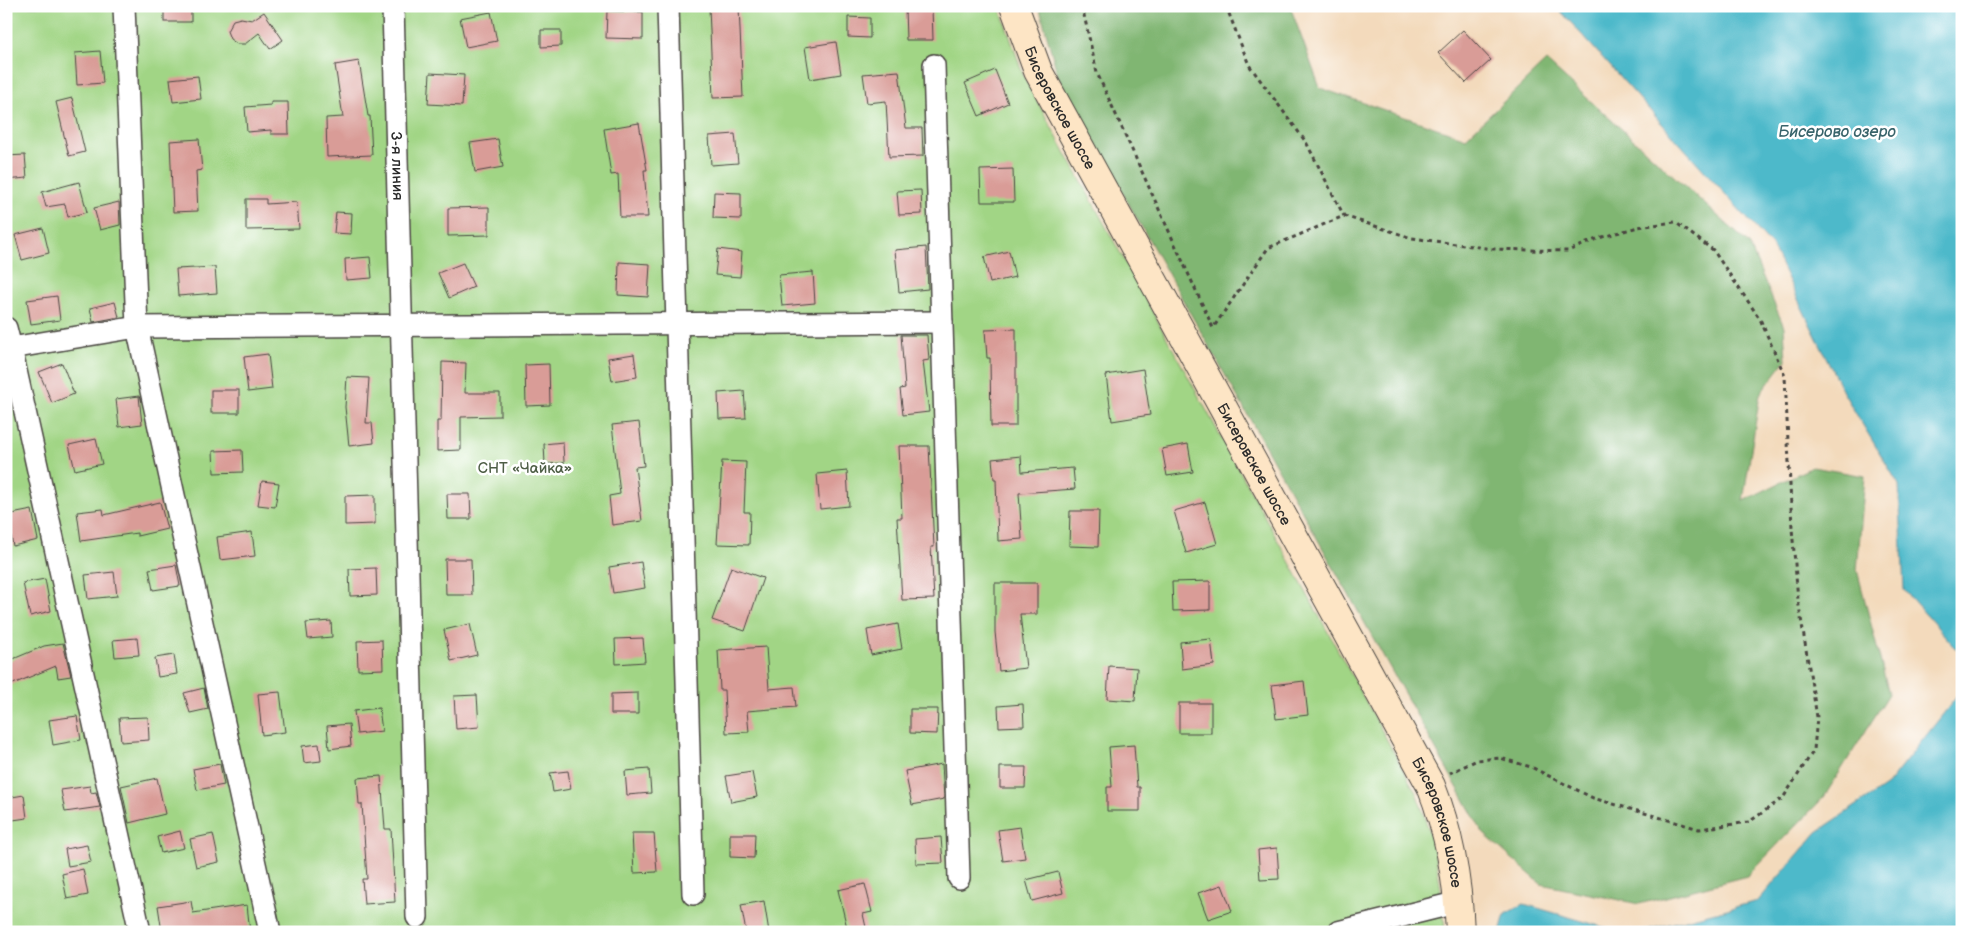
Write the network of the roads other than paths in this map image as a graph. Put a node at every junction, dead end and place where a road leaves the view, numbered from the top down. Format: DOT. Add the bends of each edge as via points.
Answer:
graph roads {
  1 [pos="124,6"];
  2 [pos="392,6"];
  3 [pos="668,6"];
  4 [pos="1014,6"];
  5 [pos="934,65"];
  6 [pos="942,322"];
  7 [pos="677,324"];
  8 [pos="401,326"];
  9 [pos="137,327"];
  10 [pos="8,338"];
  11 [pos="959,878"];
  12 [pos="693,894"];
  13 [pos="1458,902"];
  14 [pos="417,917"];
  15 [pos="140,932"];
  16 [pos="270,932"];
  17 [pos="1338,932"];
  18 [pos="1460,932"];
  1 -- 9 [label="street"];
  2 -- 8 [label="street, 3-я линия"];
  3 -- 7 [label="street"];
  4 -- 13 [label="main road, Бисеровское шоссе" via="1038,71 1431,786 1448,838"];
  5 -- 6 [label="street"];
  6 -- 7 [label="street"];
  6 -- 11 [label="street"];
  7 -- 8 [label="street"];
  7 -- 12 [label="street"];
  8 -- 9 [label="street"];
  8 -- 14 [label="street, 3-я линия"];
  9 -- 10 [label="street"];
  9 -- 16 [label="street"];
  10 -- 15 [label="street"];
  13 -- 17 [label="street"];
  13 -- 18 [label="main road, Бисеровское шоссе"];
}
